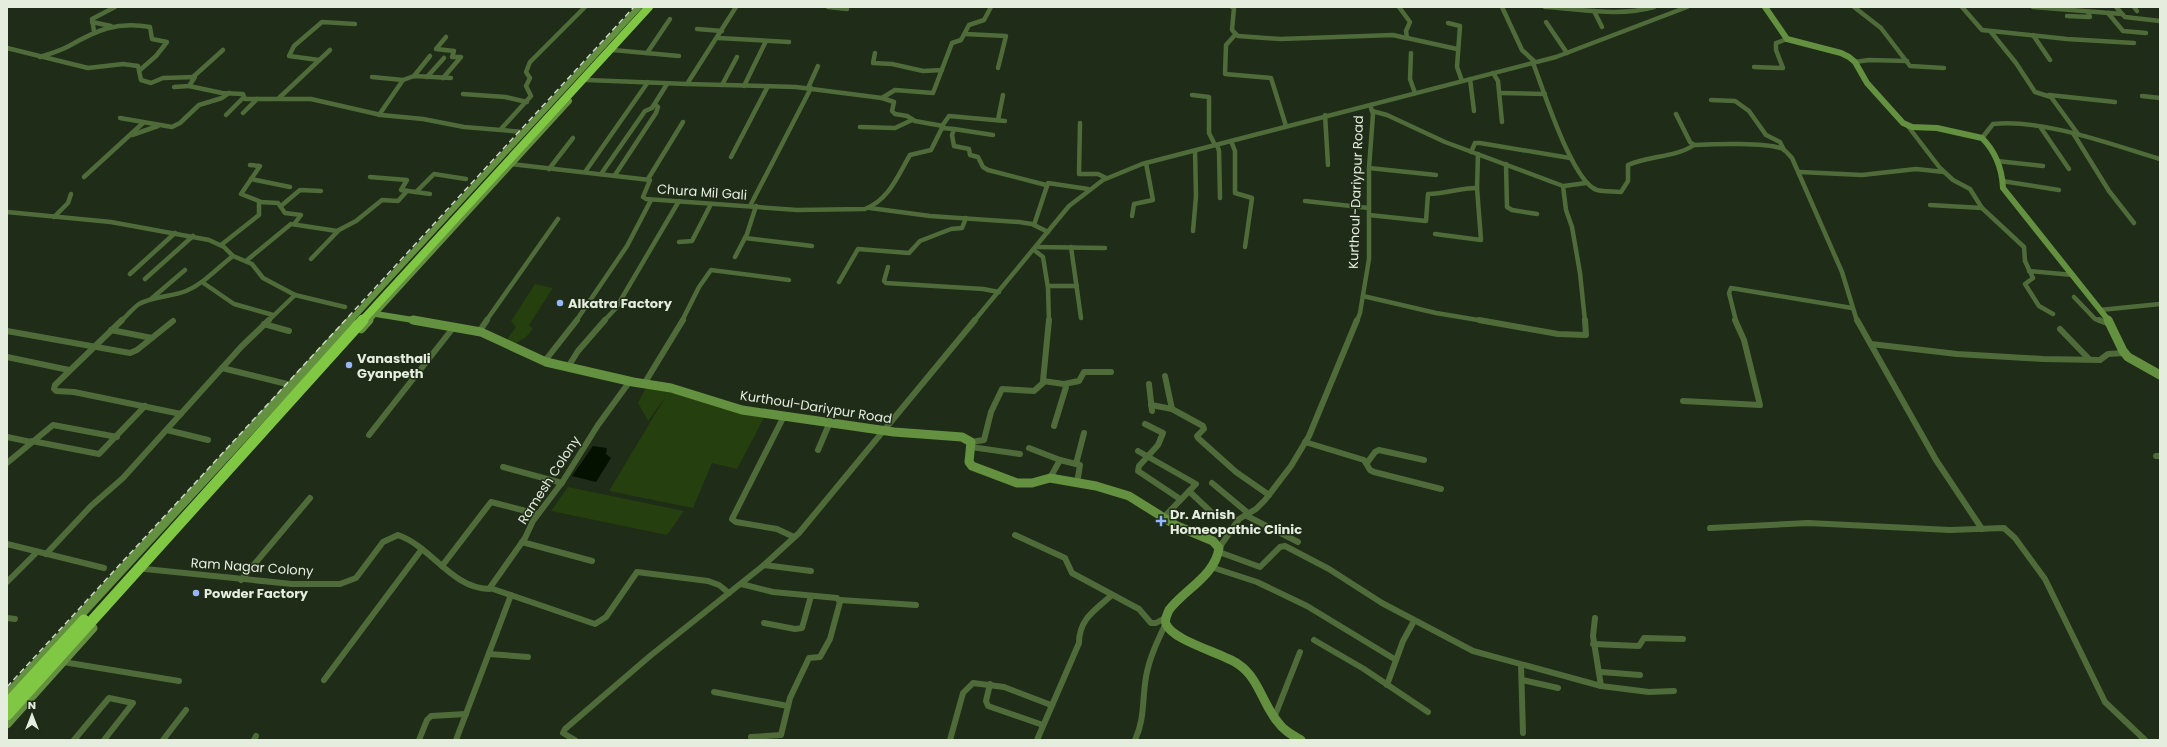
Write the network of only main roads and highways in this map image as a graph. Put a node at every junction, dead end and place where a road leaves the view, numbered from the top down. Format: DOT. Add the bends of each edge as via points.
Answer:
graph roads {
  1 [pos="644,7"];
  2 [pos="649,7"];
  3 [pos="7,704"];
  4 [pos="7,715"];
  1 -- 3 [label="highway"];
  2 -- 4 [label="highway"];
}
